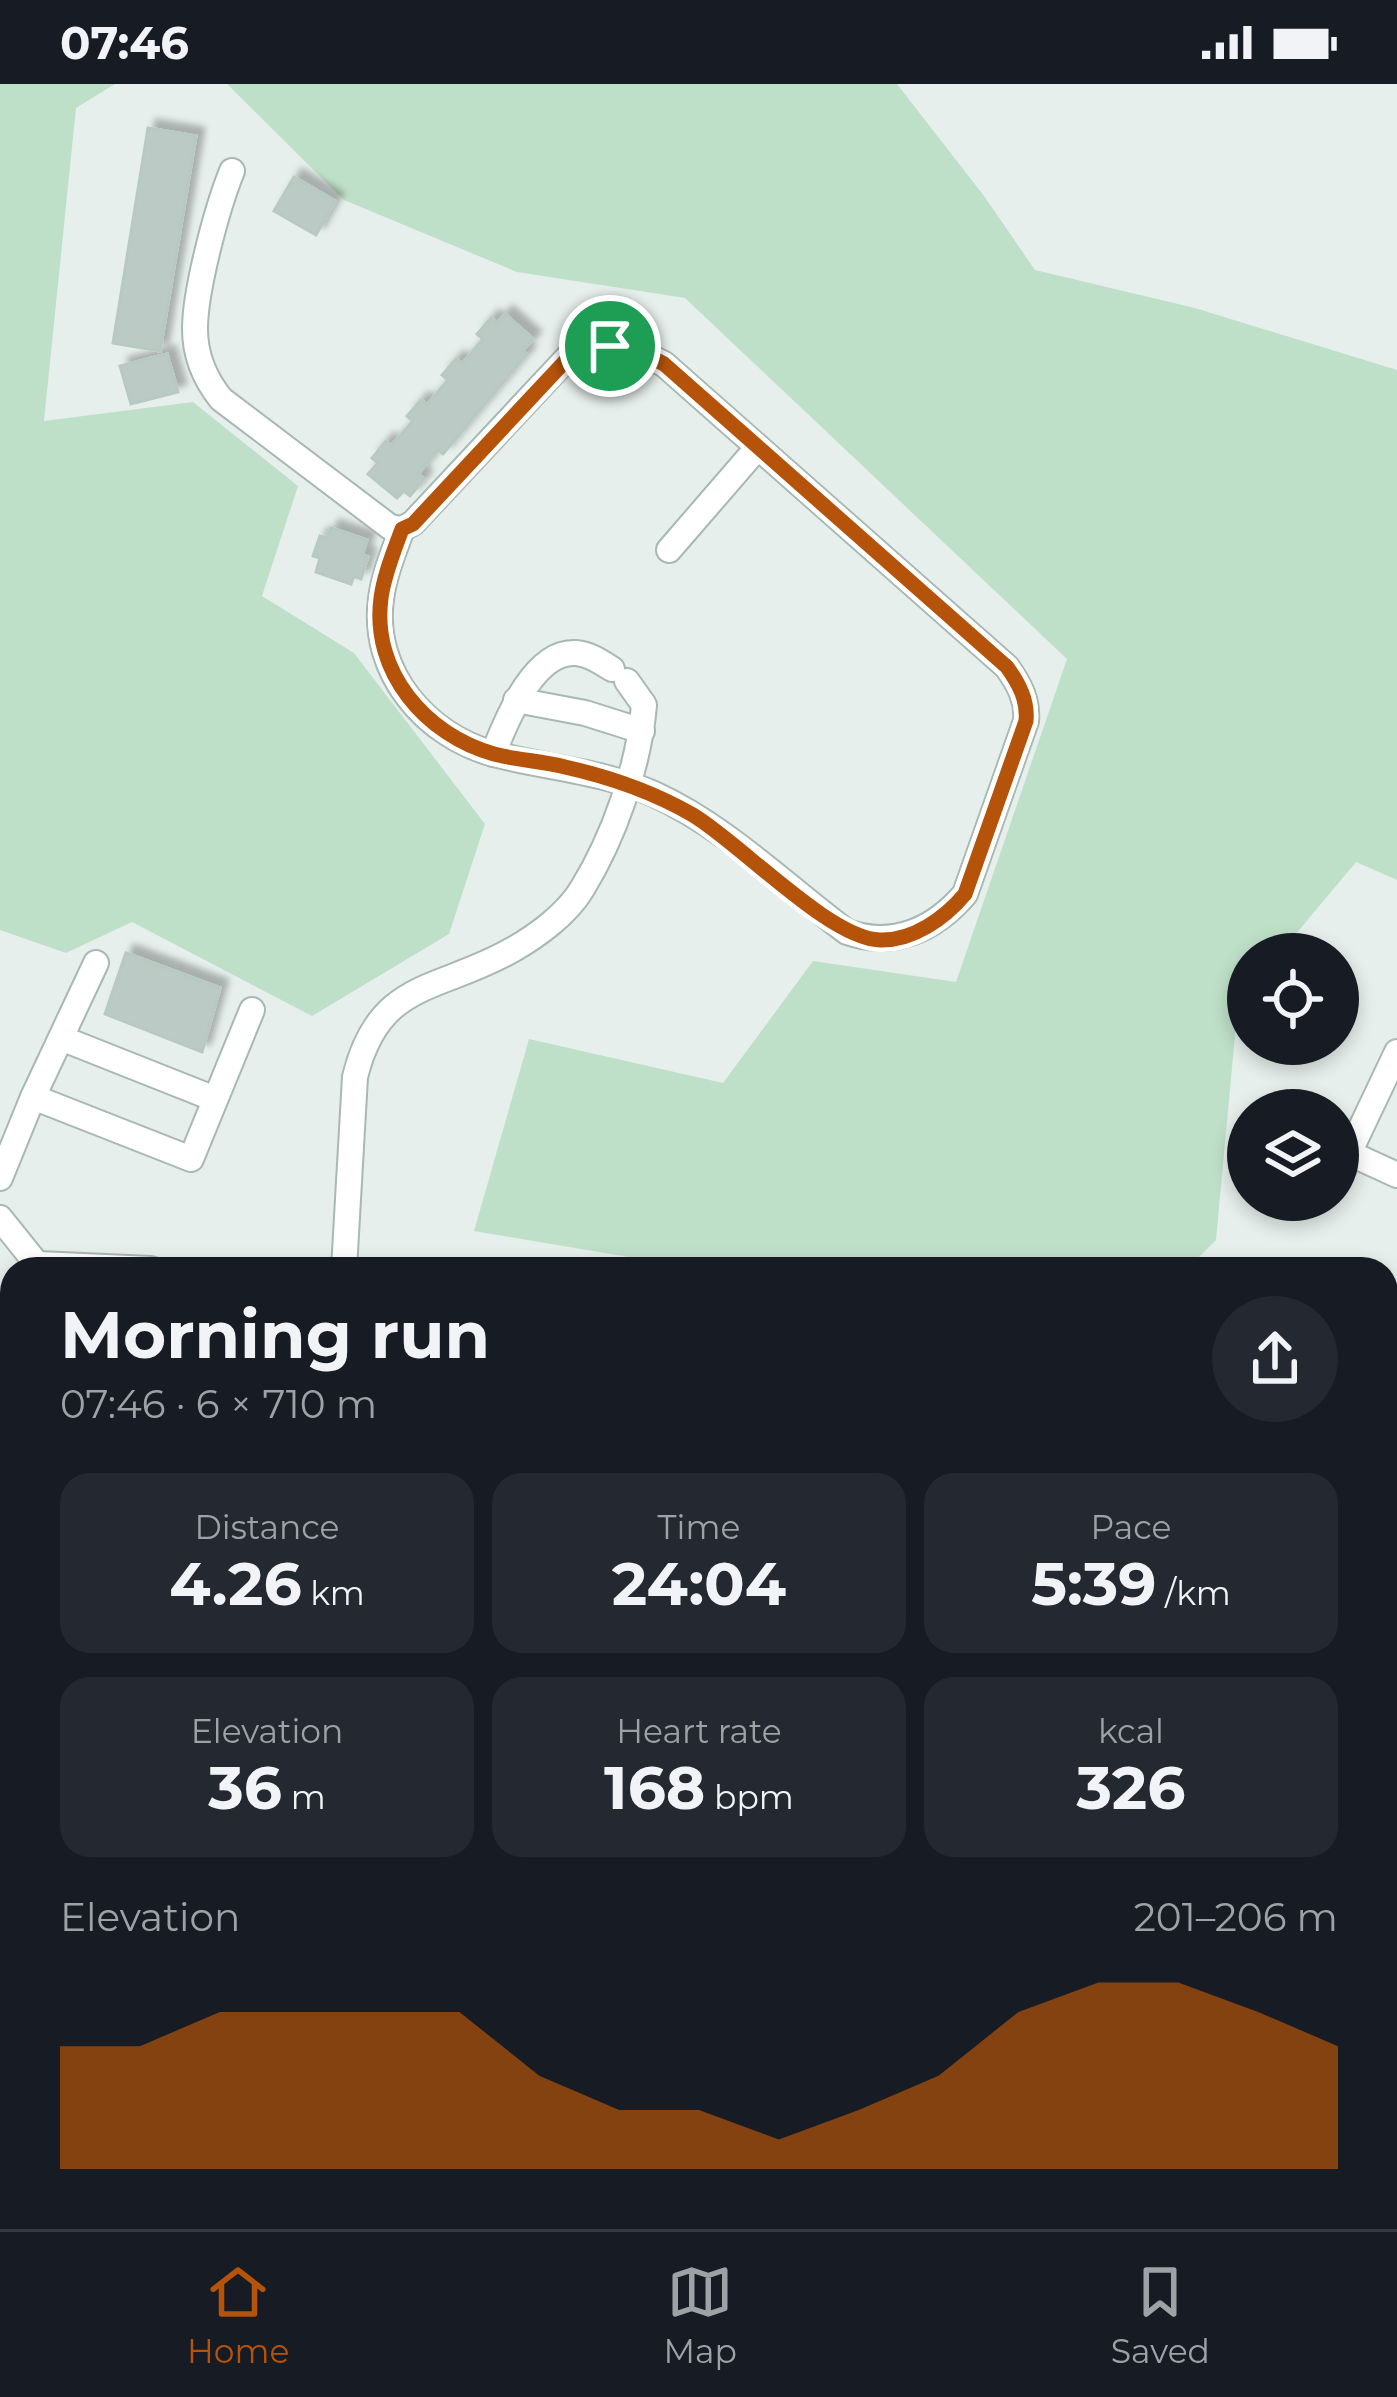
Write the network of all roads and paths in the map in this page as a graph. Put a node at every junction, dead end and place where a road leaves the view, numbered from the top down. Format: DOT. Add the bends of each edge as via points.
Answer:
graph roads {
  1 [pos="232,171"];
  2 [pos="758,447"];
  3 [pos="402,529"];
  4 [pos="669,550"];
  5 [pos="516,700"];
  6 [pos="642,731"];
  7 [pos="493,754"];
  8 [pos="627,784"];
  9 [pos="96,962"];
  10 [pos="252,1010"];
  11 [pos="61,1038"];
  12 [pos="1397,1052"];
  13 [pos="33,1097"];
  14 [pos="215,1099"];
  15 [pos="1397,1175"];
  16 [pos="0,1178"];
  17 [pos="0,1218"];
  18 [pos="32,1257"];
  19 [pos="345,1257"];
  1 -- 3 [label="street" via="194,328 208,382"];
  2 -- 3 [label="street" via="664,364 624,348 590,348 570,356"];
  2 -- 4 [label="street"];
  2 -- 8 [label="street" via="1020,686 1026,721 965,894 950,912 901,938 862,938 712,827"];
  3 -- 7 [label="street" via="381,598 392,674 425,716"];
  5 -- 6 [label="street"];
  5 -- 6 [label="street" via="554,658 589,656 644,705"];
  5 -- 7 [label="street"];
  6 -- 8 [label="street"];
  7 -- 8 [label="street"];
  8 -- 19 [label="street" via="580,892 552,922 514,949 399,1000 375,1023 355,1077"];
  9 -- 11 [label="street"];
  10 -- 14 [label="street"];
  11 -- 13 [label="street"];
  11 -- 14 [label="street"];
  12 -- 15 [label="street" via="1349,1153"];
  13 -- 14 [label="street" via="191,1159"];
  13 -- 16 [label="street"];
  17 -- 18 [label="street"];
}
